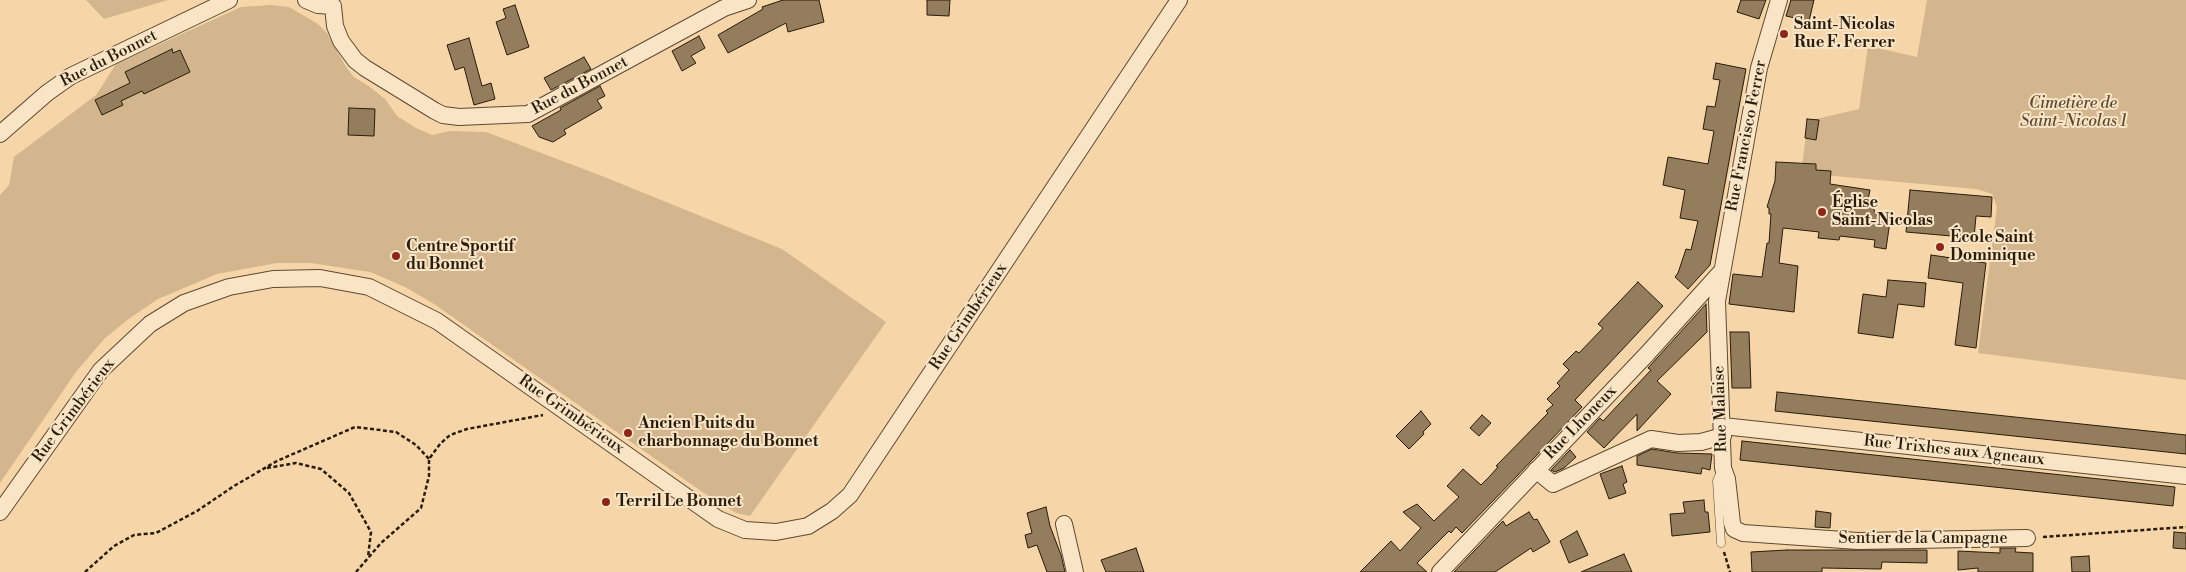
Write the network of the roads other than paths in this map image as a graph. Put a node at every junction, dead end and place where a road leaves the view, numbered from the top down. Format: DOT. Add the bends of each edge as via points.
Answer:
graph roads {
  1 [pos="229,0"];
  2 [pos="306,0"];
  3 [pos="748,0"];
  4 [pos="1179,0"];
  5 [pos="1779,0"];
  6 [pos="334,3"];
  7 [pos="0,134"];
  8 [pos="1720,273"];
  9 [pos="1723,431"];
  10 [pos="1723,468"];
  11 [pos="1536,470"];
  12 [pos="2186,476"];
  13 [pos="0,512"];
  14 [pos="1064,524"];
  15 [pos="2027,538"];
  16 [pos="1722,543"];
  17 [pos="1075,572"];
  18 [pos="1440,572"];
  1 -- 7 [label="street, Rue du Bonnet" via="71,76"];
  2 -- 6 [label="street, Rue du Bonnet" via="318,5"];
  3 -- 6 [label="street, Rue du Bonnet" via="724,8 528,114 459,117 435,111 355,60 337,33"];
  4 -- 13 [label="street, Rue Grimbérieux" via="850,495 808,526 776,532 745,530 718,519 437,321 369,287 320,278 273,279 229,287 184,303 150,324 101,370"];
  5 -- 8 [label="street, Rue Francisco Ferrer" via="1759,68"];
  8 -- 9 [label="street, Rue Malaise" via="1717,300"];
  8 -- 11 [label="street, Rue Lhoneux"];
  9 -- 10 [label="street, Rue Malaise"];
  9 -- 11 [label="street" via="1701,442 1651,439 1553,484"];
  9 -- 12 [label="street, Rue Trixhes aux Agneaux"];
  10 -- 15 [label="street, Sentier de la Campagne" via="1732,522 1738,532 1858,542"];
  10 -- 16 [label="lane, Rue Malaise" via="1717,481"];
  11 -- 18 [label="street, Rue Lhoneux"];
  14 -- 17 [label="street"];
}
